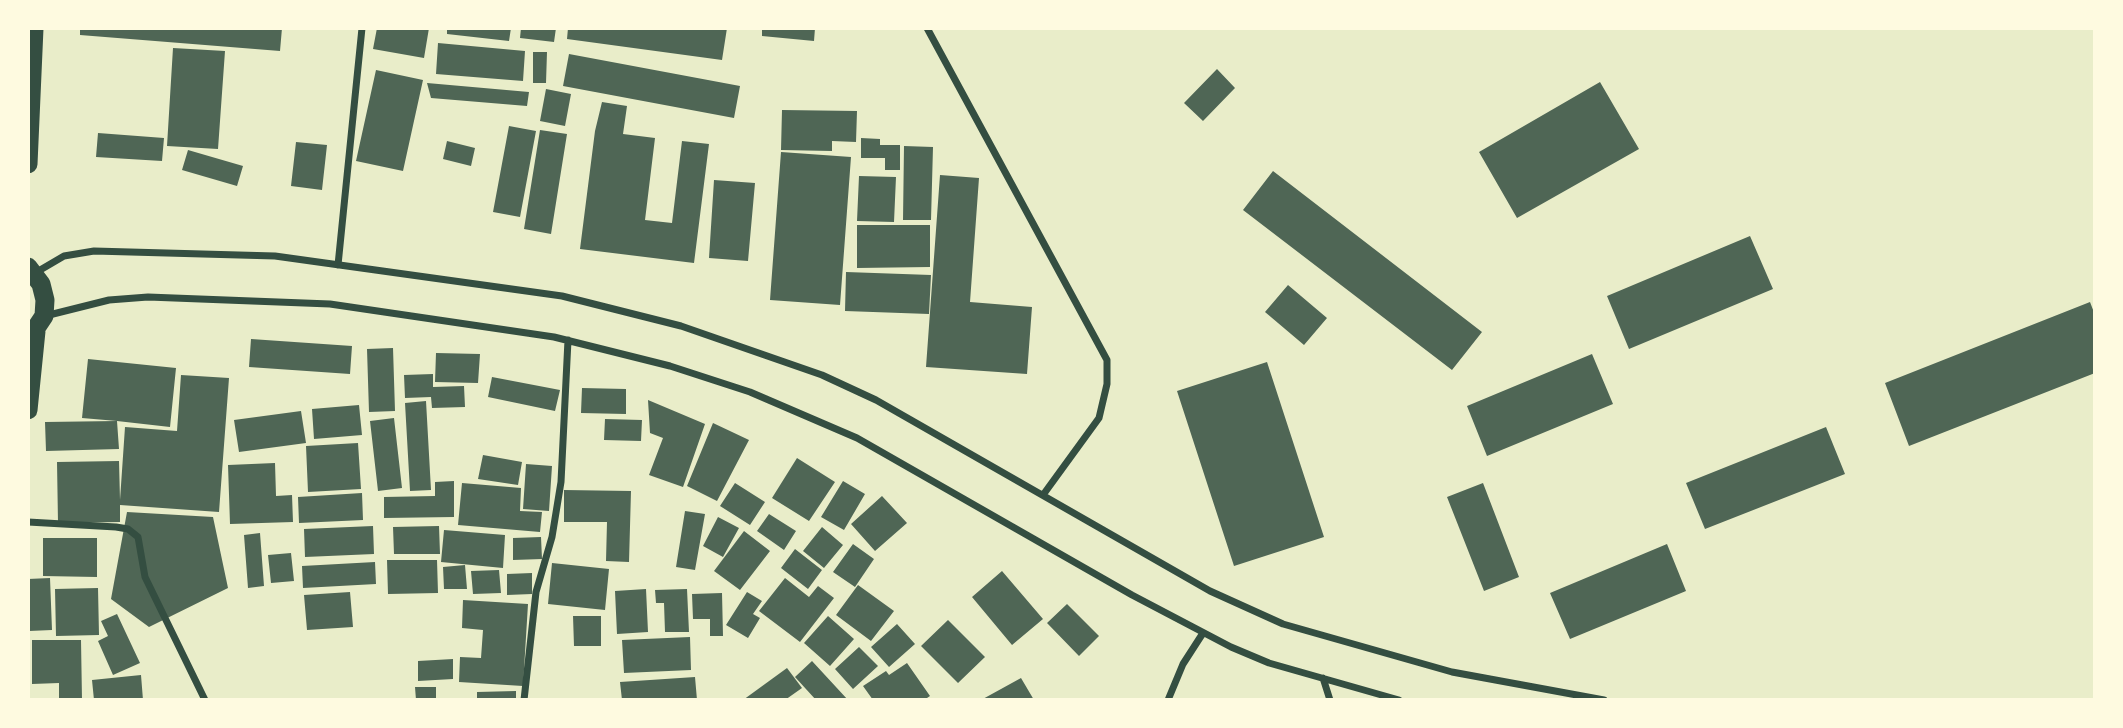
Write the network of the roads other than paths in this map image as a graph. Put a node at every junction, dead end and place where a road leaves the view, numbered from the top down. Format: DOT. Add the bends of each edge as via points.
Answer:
graph roads {
  1 [pos="33,28"];
  2 [pos="362,28"];
  3 [pos="927,28"];
  4 [pos="28,164"];
  5 [pos="338,264"];
  6 [pos="31,270"];
  7 [pos="36,329"];
  8 [pos="568,340"];
  9 [pos="28,410"];
  10 [pos="1043,495"];
  11 [pos="28,522"];
  12 [pos="1203,633"];
  13 [pos="1323,678"];
  14 [pos="205,700"];
  15 [pos="524,700"];
  16 [pos="1168,700"];
  17 [pos="1330,700"];
  18 [pos="1399,700"];
  19 [pos="1604,700"];
  1 -- 4 [label="highway"];
  2 -- 5 [label="street"];
  3 -- 10 [label="street" via="1107,360 1099,418"];
  5 -- 6 [label="street" via="275,256 94,251 64,256"];
  5 -- 10 [label="street" via="562,296 728,341 876,400"];
  6 -- 7 [label="highway" via="45,300"];
  7 -- 8 [label="street" via="109,300 148,297 280,301 458,321"];
  7 -- 9 [label="highway"];
  8 -- 12 [label="street" via="670,366 806,413 912,467"];
  8 -- 15 [label="street" via="561,482 536,592"];
  10 -- 19 [label="street" via="1210,590 1283,624 1452,672"];
  11 -- 14 [label="street" via="116,527 138,537 145,577"];
  12 -- 13 [label="street" via="1269,663"];
  12 -- 16 [label="street"];
  13 -- 17 [label="street"];
  13 -- 18 [label="street"];
}
